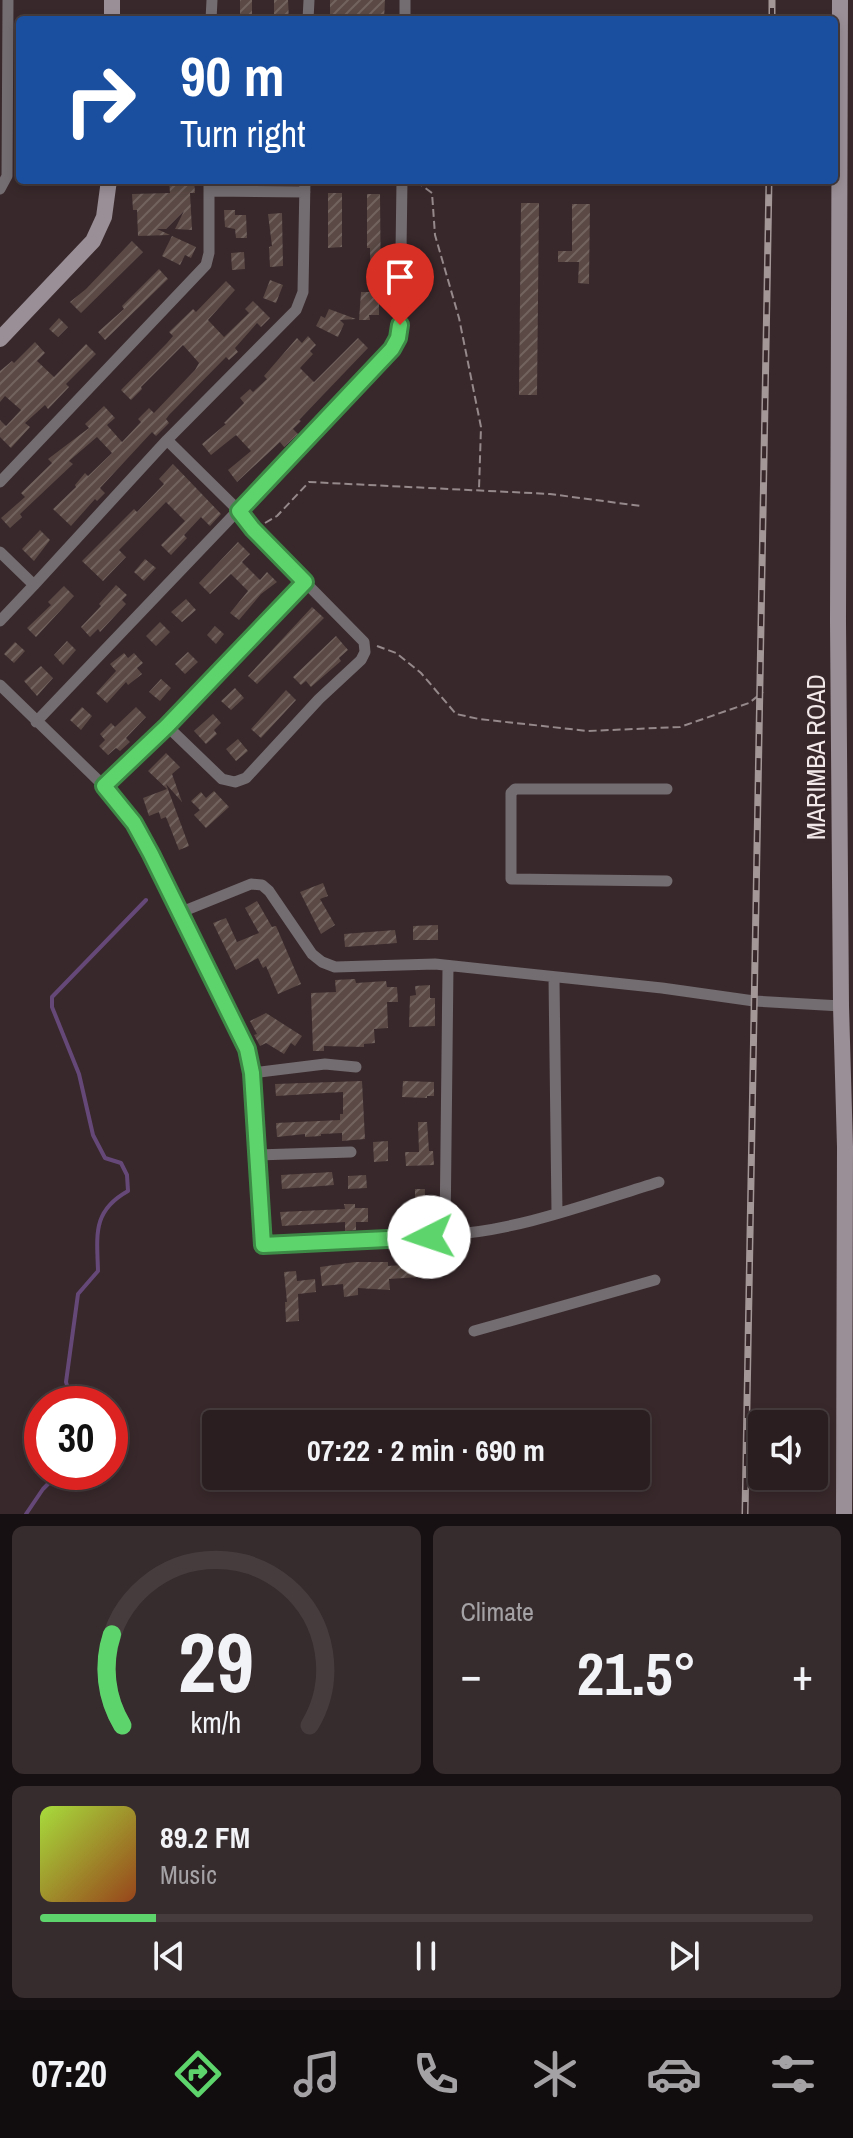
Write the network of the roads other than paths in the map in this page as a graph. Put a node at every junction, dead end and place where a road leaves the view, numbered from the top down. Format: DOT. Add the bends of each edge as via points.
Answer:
graph roads {
  1 [pos="8,0"];
  2 [pos="840,0"];
  3 [pos="108,184"];
  4 [pos="402,184"];
  5 [pos="209,186"];
  6 [pos="305,186"];
  7 [pos="0,189"];
  8 [pos="0,339"];
  9 [pos="167,440"];
  10 [pos="0,482"];
  11 [pos="239,511"];
  12 [pos="0,552"];
  13 [pos="305,582"];
  14 [pos="34,585"];
  15 [pos="0,621"];
  16 [pos="0,685"];
  17 [pos="36,722"];
  18 [pos="167,726"];
  19 [pos="104,786"];
  20 [pos="667,789"];
  21 [pos="667,881"];
  22 [pos="179,913"];
  23 [pos="448,966"];
  24 [pos="554,978"];
  25 [pos="841,1006"];
  26 [pos="356,1067"];
  27 [pos="252,1073"];
  28 [pos="849,1145"];
  29 [pos="351,1152"];
  30 [pos="257,1155"];
  31 [pos="659,1182"];
  32 [pos="557,1213"];
  33 [pos="445,1235"];
  34 [pos="655,1280"];
  35 [pos="474,1331"];
  36 [pos="844,1514"];
  1 -- 7 [label="street" via="7,176"];
  2 -- 25 [label="street, MARIMBA ROAD"];
  3 -- 8 [label="street" via="104,217 93,241"];
  4 -- 11 [label="street" via="398,338"];
  5 -- 6 [label="street"];
  5 -- 10 [label="street" via="206,265"];
  6 -- 9 [label="street" via="301,302"];
  9 -- 11 [label="street"];
  9 -- 14 [label="street"];
  11 -- 13 [label="street"];
  11 -- 17 [label="street"];
  12 -- 14 [label="street"];
  13 -- 18 [label="street"];
  13 -- 18 [label="street" via="364,642 361,660 246,778 235,782 222,779"];
  14 -- 15 [label="street"];
  16 -- 17 [label="street"];
  17 -- 19 [label="street"];
  18 -- 19 [label="street"];
  19 -- 22 [label="street" via="134,823"];
  20 -- 21 [label="street" via="515,789 511,879"];
  22 -- 23 [label="street" via="251,884 262,885 322,962 335,967"];
  22 -- 27 [label="street" via="247,1049"];
  23 -- 24 [label="street"];
  23 -- 33 [label="street"];
  24 -- 25 [label="street"];
  24 -- 32 [label="street"];
  25 -- 28 [label="street, MARIMBA ROAD"];
  26 -- 27 [label="street" via="325,1064"];
  27 -- 30 [label="street"];
  28 -- 36 [label="street, MARIMBA ROAD"];
  29 -- 30 [label="street"];
  30 -- 33 [label="street" via="263,1245"];
  31 -- 32 [label="street"];
  32 -- 33 [label="street"];
  34 -- 35 [label="street"];
}
